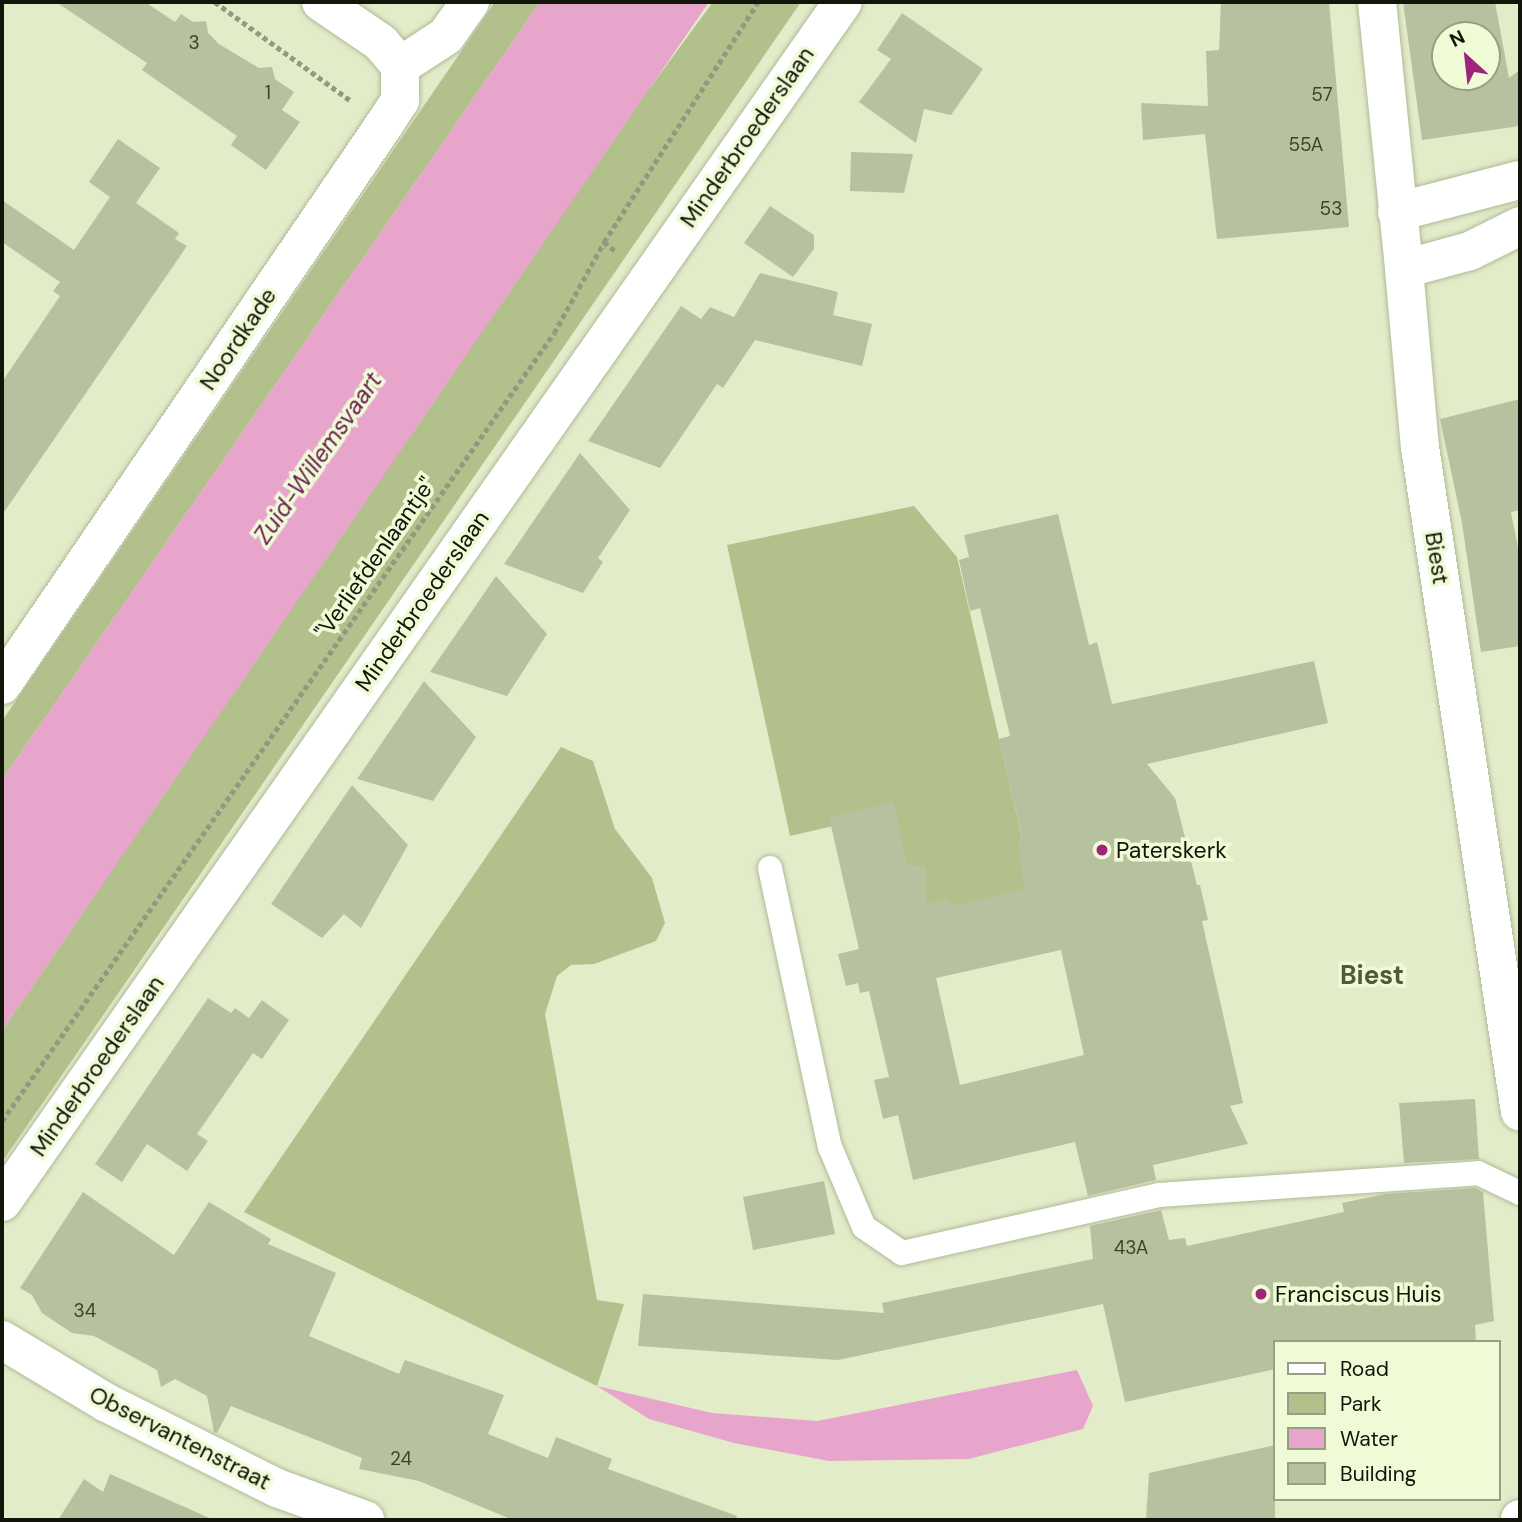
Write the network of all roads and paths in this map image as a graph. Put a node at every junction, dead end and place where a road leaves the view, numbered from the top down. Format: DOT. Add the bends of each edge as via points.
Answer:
graph roads {
  1 [pos="215,2"];
  2 [pos="321,2"];
  3 [pos="470,2"];
  4 [pos="758,2"];
  5 [pos="843,2"];
  6 [pos="1377,2"];
  7 [pos="400,66"];
  8 [pos="384,125"];
  9 [pos="1520,180"];
  10 [pos="1397,212"];
  11 [pos="1520,226"];
  12 [pos="1404,269"];
  13 [pos="2,685"];
  14 [pos="770,868"];
  15 [pos="1520,1112"];
  16 [pos="2,1121"];
  17 [pos="1520,1193"];
  18 [pos="2,1202"];
  19 [pos="2,1340"];
  20 [pos="365,1520"];
  1 -- 8 [label="path"];
  2 -- 7 [label="street" via="381,43"];
  3 -- 7 [label="street" via="446,36"];
  4 -- 16 [label="path, \"Verliefdenlaantje\"" via="604,242 554,332"];
  5 -- 18 [label="street, Minderbroederslaan"];
  6 -- 10 [label="street, Biest"];
  7 -- 8 [label="street, Noordkade" via="400,100"];
  8 -- 13 [label="street, Noordkade"];
  9 -- 10 [label="street"];
  10 -- 12 [label="street, Biest"];
  11 -- 12 [label="street" via="1470,251"];
  12 -- 15 [label="street, Biest" via="1420,447"];
  14 -- 17 [label="lane" via="830,1147 864,1227 902,1253 1159,1195 1478,1173"];
  19 -- 20 [label="street, Observantenstraat" via="107,1402 265,1482"];
}
